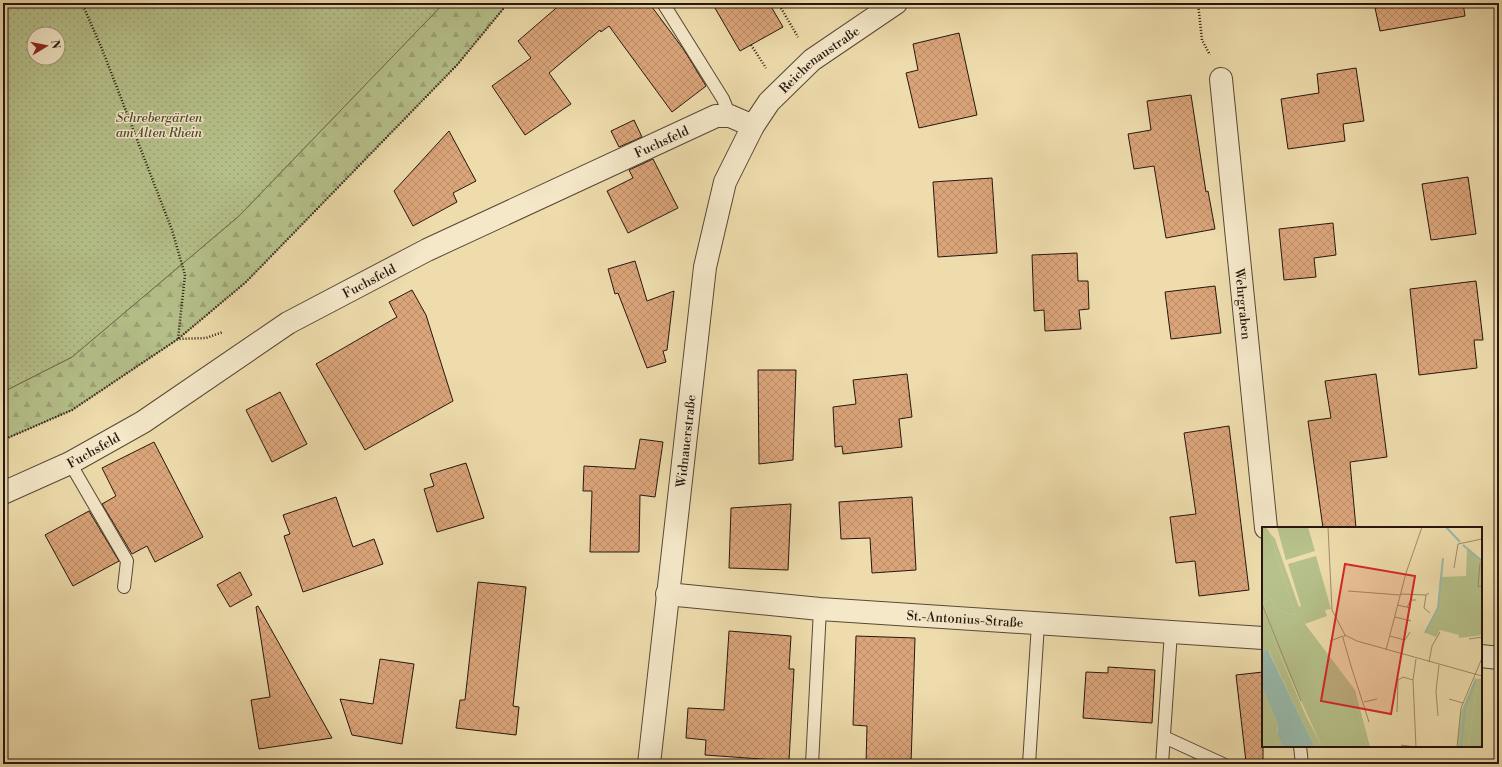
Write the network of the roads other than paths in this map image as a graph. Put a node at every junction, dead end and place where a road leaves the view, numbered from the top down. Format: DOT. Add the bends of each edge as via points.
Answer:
graph roads {
  1 [pos="663,3"];
  2 [pos="896,3"];
  3 [pos="1221,79"];
  4 [pos="730,116"];
  5 [pos="753,126"];
  6 [pos="70,463"];
  7 [pos="3,492"];
  8 [pos="1266,527"];
  9 [pos="124,587"];
  10 [pos="667,594"];
  11 [pos="820,609"];
  12 [pos="1038,624"];
  13 [pos="1171,632"];
  14 [pos="1262,638"];
  15 [pos="1482,656"];
  16 [pos="1499,658"];
  17 [pos="1164,737"];
  18 [pos="1300,747"];
  19 [pos="649,764"];
  20 [pos="812,764"];
  21 [pos="1029,764"];
  22 [pos="1162,764"];
  23 [pos="1223,764"];
  24 [pos="1302,764"];
  1 -- 4 [label="lane" via="723,99"];
  2 -- 5 [label="street, Reichenaustraße" via="812,60 769,102"];
  3 -- 8 [label="street, Wehrgraben"];
  4 -- 5 [label="street"];
  4 -- 6 [label="street, Fuchsfeld" via="716,116 606,166 427,250 295,319 278,328 143,422"];
  5 -- 10 [label="street, Widnauerstraße" via="725,182 705,267"];
  6 -- 7 [label="street, Fuchsfeld"];
  6 -- 9 [label="lane" via="127,561"];
  10 -- 11 [label="street, St.-Antonius-Straße"];
  10 -- 19 [label="street, Widnauerstraße"];
  11 -- 12 [label="street, St.-Antonius-Straße"];
  11 -- 20 [label="lane"];
  12 -- 13 [label="street, St.-Antonius-Straße"];
  12 -- 21 [label="lane"];
  13 -- 14 [label="street, St.-Antonius-Straße"];
  13 -- 17 [label="lane"];
  15 -- 16 [label="street"];
  17 -- 22 [label="lane"];
  17 -- 23 [label="lane"];
  18 -- 24 [label="lane"];
}
